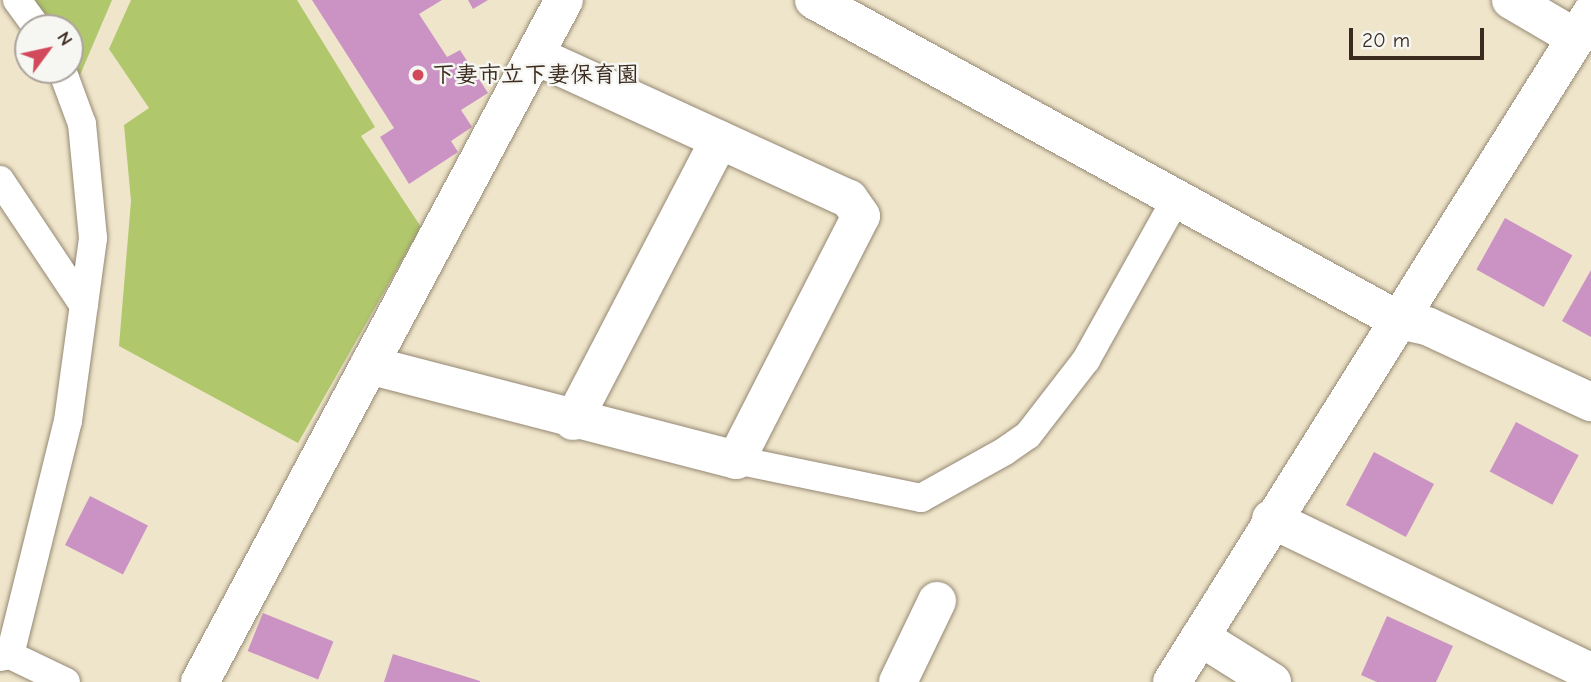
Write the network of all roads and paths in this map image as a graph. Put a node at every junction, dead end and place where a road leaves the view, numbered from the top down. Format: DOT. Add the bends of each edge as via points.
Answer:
graph roads {
  1 [pos="564,0"];
  2 [pos="814,0"];
  3 [pos="1511,0"];
  4 [pos="1583,26"];
  5 [pos="536,56"];
  6 [pos="67,84"];
  7 [pos="719,140"];
  8 [pos="0,180"];
  9 [pos="1176,199"];
  10 [pos="84,306"];
  11 [pos="1398,320"];
  12 [pos="369,365"];
  13 [pos="1591,402"];
  14 [pos="573,421"];
  15 [pos="736,460"];
  16 [pos="1271,519"];
  17 [pos="937,601"];
  18 [pos="1200,637"];
  19 [pos="5,656"];
  20 [pos="1591,672"];
  21 [pos="66,682"];
  22 [pos="200,682"];
  23 [pos="898,682"];
  24 [pos="1172,682"];
  25 [pos="1272,682"];
  1 -- 5 [label="street"];
  2 -- 9 [label="street"];
  3 -- 4 [label="street"];
  4 -- 11 [label="street"];
  5 -- 7 [label="street"];
  5 -- 12 [label="street"];
  6 -- 10 [label="lane" via="82,124 93,238"];
  7 -- 14 [label="street"];
  7 -- 15 [label="street" via="849,199 861,216"];
  8 -- 10 [label="lane"];
  9 -- 11 [label="street"];
  9 -- 15 [label="lane" via="1086,360 1027,435 1005,451 921,498"];
  10 -- 19 [label="lane" via="68,421"];
  11 -- 13 [label="street" via="1427,326"];
  11 -- 16 [label="street"];
  12 -- 14 [label="street"];
  12 -- 22 [label="street"];
  14 -- 15 [label="street"];
  16 -- 18 [label="street"];
  16 -- 20 [label="street"];
  17 -- 23 [label="street"];
  18 -- 24 [label="street"];
  18 -- 25 [label="street"];
  19 -- 21 [label="lane"];
}
